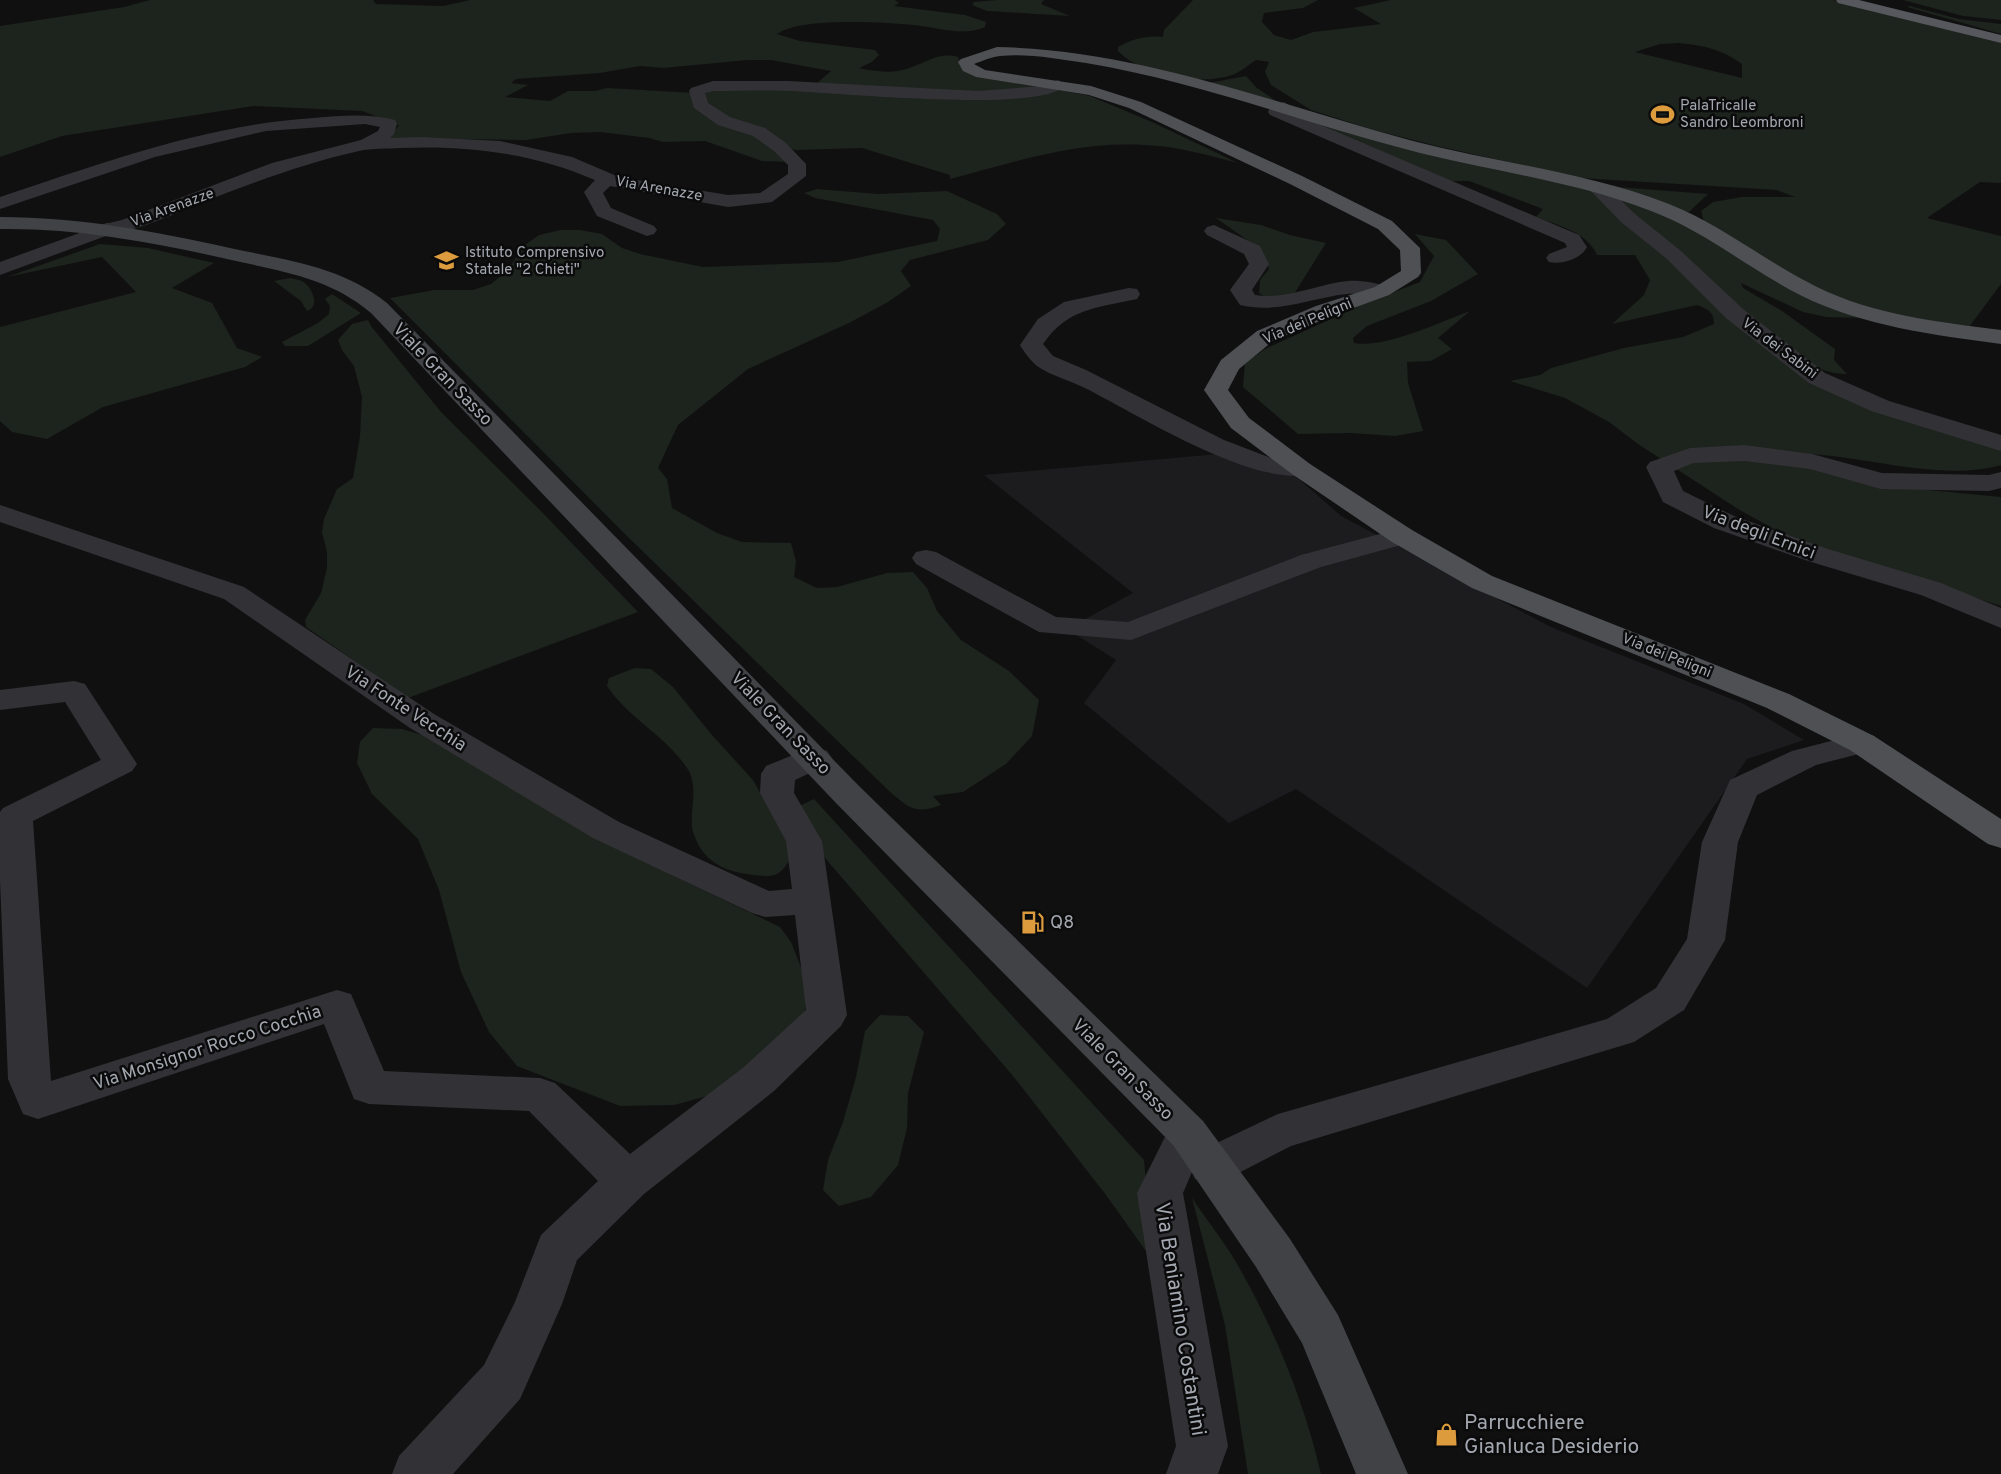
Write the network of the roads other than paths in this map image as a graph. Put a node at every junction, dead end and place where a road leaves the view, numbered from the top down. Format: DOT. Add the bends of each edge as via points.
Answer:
graph roads {
  1 [pos="1843,0"];
  2 [pos="1878,0"];
  3 [pos="1896,0"];
  4 [pos="1992,22"];
  5 [pos="2001,39"];
  6 [pos="1058,85"];
  7 [pos="1284,107"];
  8 [pos="361,145"];
  9 [pos="607,179"];
  10 [pos="1597,188"];
  11 [pos="0,203"];
  12 [pos="0,223"];
  13 [pos="107,229"];
  14 [pos="647,230"];
  15 [pos="1214,231"];
  16 [pos="1556,258"];
  17 [pos="0,269"];
  18 [pos="1382,291"];
  19 [pos="1129,294"];
  20 [pos="2001,337"];
  21 [pos="2001,443"];
  22 [pos="1301,469"];
  23 [pos="2001,480"];
  24 [pos="0,513"];
  25 [pos="1402,536"];
  26 [pos="926,558"];
  27 [pos="2001,619"];
  28 [pos="0,700"];
  29 [pos="1862,742"];
  30 [pos="815,758"];
  31 [pos="2001,836"];
  32 [pos="810,901"];
  33 [pos="1199,1149"];
  34 [pos="628,1181"];
  35 [pos="418,1474"];
  36 [pos="1192,1474"];
  37 [pos="1382,1474"];
  1 -- 5 [label="highway"];
  2 -- 5 [label="highway"];
  3 -- 4 [label="highway"];
  6 -- 7 [label="main road, Via dei Peligni" via="981,74 968,68 966,62 973,55 994,51 1040,51 1191,82"];
  6 -- 9 [label="street, Via Arenazze" via="1046,90 978,96 713,86 697,91 700,105 724,121 759,132 780,147 797,164 796,176 765,198 728,201"];
  6 -- 18 [label="main road, Via dei Peligni" via="1136,105 1385,225 1410,248 1411,273"];
  7 -- 10 [label="main road, Via dei Peligni" via="1410,145"];
  7 -- 16 [label="street" via="1276,112 1572,239 1576,250"];
  8 -- 9 [label="street, Via Arenazze" via="421,142 500,146 566,161"];
  8 -- 11 [label="street" via="386,134 389,124 365,119 266,126 150,153"];
  8 -- 13 [label="street, Via Arenazze" via="278,167"];
  9 -- 14 [label="street" via="593,192 604,212"];
  10 -- 20 [label="main road, Via dei Peligni" via="1682,216 1810,292 1849,307 1898,321"];
  10 -- 21 [label="street, Via dei Sabini" via="1735,314 1817,378 1880,406"];
  12 -- 13 [label="main road, Viale Gran Sasso"];
  13 -- 17 [label="street, Via Arenazze"];
  13 -- 30 [label="main road, Viale Gran Sasso" via="285,265 334,280 363,295"];
  15 -- 18 [label="street" via="1253,250 1259,264 1241,290 1248,300 1290,300 1349,287"];
  18 -- 22 [label="main road, Via dei Peligni" via="1265,336 1229,365 1216,390 1240,423"];
  19 -- 22 [label="street" via="1072,307 1046,324 1031,345 1045,361 1215,445 1266,465"];
  22 -- 25 [label="main road, Via dei Peligni"];
  23 -- 27 [label="street, Via degli Ernici" via="1881,480 1812,462 1744,453 1690,456 1659,467 1672,496 1724,522 1932,589"];
  24 -- 32 [label="street, Via Fonte Vecchia" via="234,593 422,721 606,830 765,904"];
  25 -- 26 [label="street" via="1311,561 1131,631 1050,626"];
  25 -- 29 [label="main road, Via dei Peligni" via="1482,582 1778,701"];
  28 -- 34 [label="street, Via Monsignor Rocco Cocchia" via="74,692 120,764 15,816 29,1078 38,1102 337,1005 369,1087 540,1095"];
  29 -- 31 [label="main road, Via dei Peligni"];
  29 -- 33 [label="street" via="1804,758 1742,788 1720,842 1706,940 1670,999 1620,1031 1278,1132"];
  30 -- 32 [label="street" via="778,774 777,793 804,841"];
  30 -- 33 [label="main road, Viale Gran Sasso"];
  32 -- 34 [label="street" via="827,1016 759,1079"];
  33 -- 36 [label="street, Via Beniamino Costantini" via="1160,1193 1202,1446"];
  33 -- 37 [label="main road, Viale Gran Sasso" via="1273,1253 1321,1331"];
  34 -- 35 [label="street" via="556,1249 538,1304 502,1382"];
}
